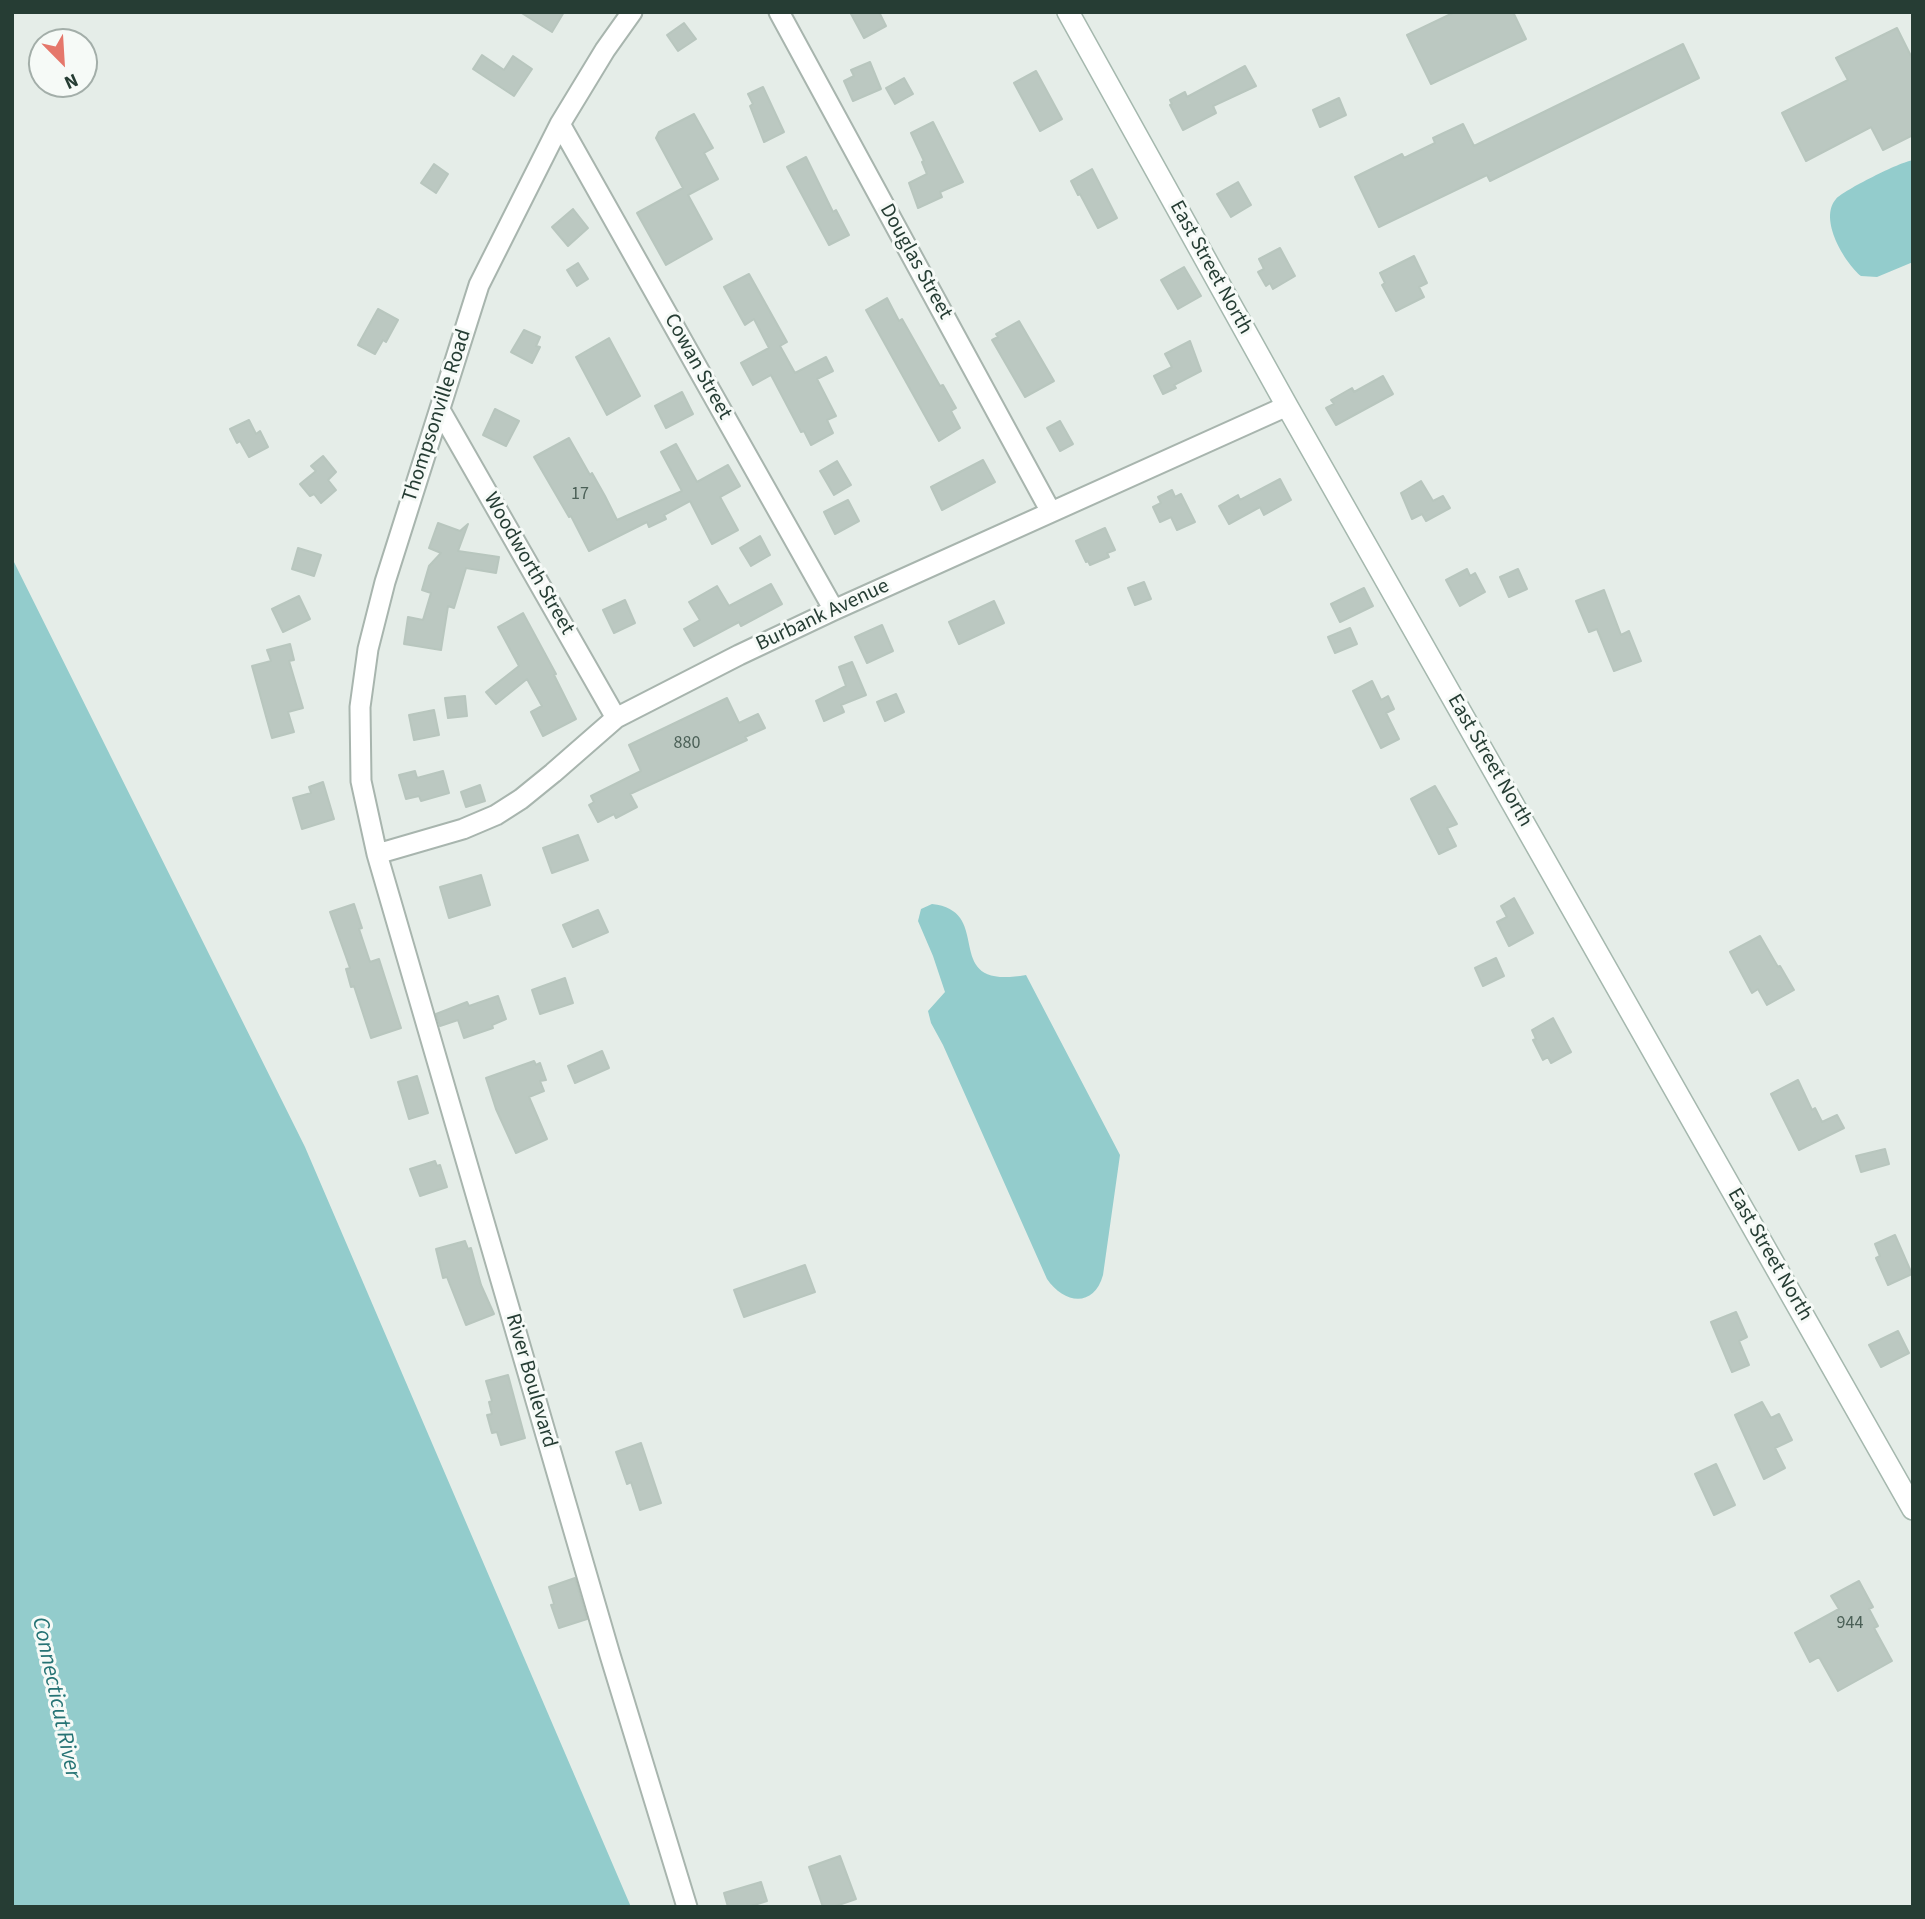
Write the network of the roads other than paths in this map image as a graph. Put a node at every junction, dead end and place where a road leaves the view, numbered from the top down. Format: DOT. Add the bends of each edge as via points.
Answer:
graph roads {
  1 [pos="632,12"];
  2 [pos="779,12"];
  3 [pos="1068,12"];
  4 [pos="560,124"];
  5 [pos="1287,405"];
  6 [pos="440,410"];
  7 [pos="1051,512"];
  8 [pos="834,610"];
  9 [pos="616,718"];
  10 [pos="377,855"];
  11 [pos="1913,1509"];
  12 [pos="687,1907"];
  1 -- 4 [label="street, Thompsonville Road"];
  2 -- 7 [label="street, Douglas Street"];
  3 -- 5 [label="main road, East Street North"];
  4 -- 6 [label="street, Thompsonville Road" via="479,285"];
  4 -- 8 [label="street, Cowan Street"];
  5 -- 7 [label="street, Burbank Avenue"];
  5 -- 11 [label="main road, East Street North"];
  6 -- 9 [label="street, Woodworth Street"];
  6 -- 10 [label="street, Thompsonville Road" via="368,649 360,707 361,781"];
  7 -- 8 [label="street, Burbank Avenue"];
  8 -- 9 [label="street, Burbank Avenue"];
  9 -- 10 [label="street, Burbank Avenue" via="553,774 496,815"];
  10 -- 12 [label="street, River Boulevard"];
}
